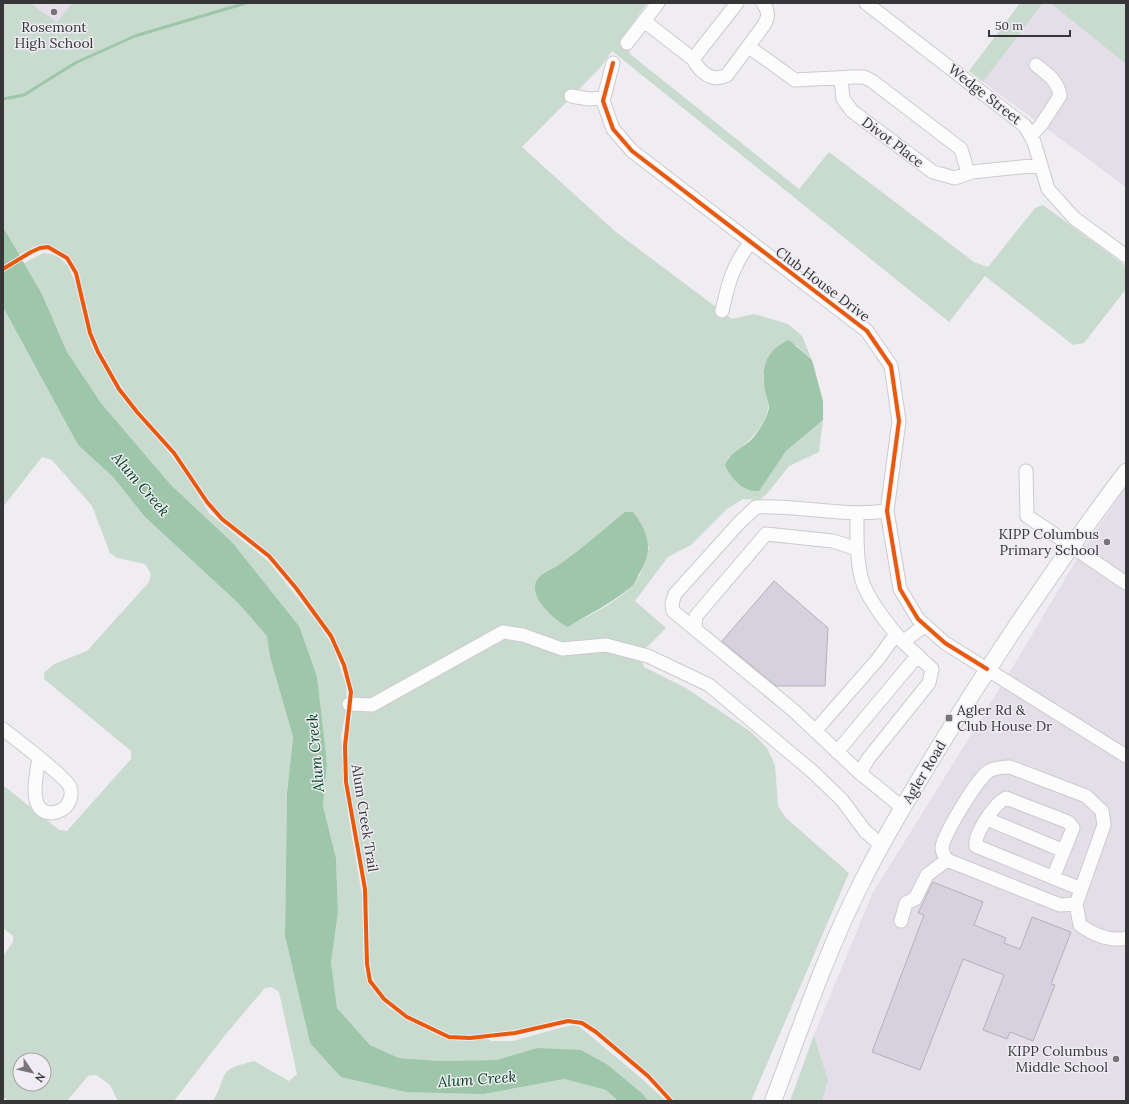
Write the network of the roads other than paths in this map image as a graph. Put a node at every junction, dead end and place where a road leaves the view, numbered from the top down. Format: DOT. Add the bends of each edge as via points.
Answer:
graph roads {
  1 [pos="658,3"];
  2 [pos="737,3"];
  3 [pos="763,3"];
  4 [pos="866,3"];
  5 [pos="644,21"];
  6 [pos="627,43"];
  7 [pos="749,47"];
  8 [pos="693,59"];
  9 [pos="613,63"];
  10 [pos="1036,65"];
  11 [pos="841,79"];
  12 [pos="571,96"];
  13 [pos="603,98"];
  14 [pos="1031,136"];
  15 [pos="1041,165"];
  16 [pos="968,173"];
  17 [pos="751,242"];
  18 [pos="1126,256"];
  19 [pos="722,311"];
  20 [pos="1026,470"];
  21 [pos="1126,472"];
  22 [pos="887,512"];
  23 [pos="857,514"];
  24 [pos="1071,544"];
  25 [pos="857,549"];
  26 [pos="1126,583"];
  27 [pos="925,625"];
  28 [pos="695,629"];
  29 [pos="899,638"];
  30 [pos="918,655"];
  31 [pos="987,669"];
  32 [pos="349,704"];
  33 [pos="3,728"];
  34 [pos="815,731"];
  35 [pos="837,752"];
  36 [pos="1126,756"];
  37 [pos="39,758"];
  38 [pos="860,773"];
  39 [pos="902,808"];
  40 [pos="987,819"];
  41 [pos="881,845"];
  42 [pos="1064,851"];
  43 [pos="947,860"];
  44 [pos="1053,878"];
  45 [pos="1081,889"];
  46 [pos="1076,904"];
  47 [pos="901,921"];
  48 [pos="1126,938"];
  49 [pos="772,1101"];
  1 -- 5 [label="street"];
  2 -- 8 [label="street"];
  3 -- 7 [label="street" via="768,9 768,18"];
  4 -- 14 [label="street, Wedge Street" via="1012,114"];
  5 -- 6 [label="street"];
  5 -- 8 [label="street"];
  7 -- 8 [label="street" via="727,75 720,79 712,78 697,67"];
  7 -- 11 [label="street" via="795,80"];
  9 -- 13 [label="street"];
  10 -- 14 [label="street" via="1054,79 1059,86 1060,96 1041,126"];
  11 -- 16 [label="street" via="864,77 872,81 961,149"];
  11 -- 16 [label="street, Divot Place" via="843,99 852,111 874,129 933,172 955,178"];
  12 -- 13 [label="street"];
  13 -- 17 [label="street, Club House Drive" via="613,129 632,151"];
  14 -- 15 [label="street, Wedge Street"];
  15 -- 16 [label="street, Divot Place"];
  15 -- 18 [label="street, Wedge Street" via="1048,189 1074,218"];
  17 -- 19 [label="street" via="729,278"];
  17 -- 22 [label="street, Club House Drive" via="867,331 891,366 899,421"];
  20 -- 24 [label="street" via="1027,516"];
  21 -- 24 [label="main road, Agler Road"];
  22 -- 23 [label="street"];
  22 -- 27 [label="street, Club House Drive" via="900,589 918,620"];
  23 -- 25 [label="street"];
  23 -- 28 [label="street" via="772,506 756,507 676,594 672,604 673,611"];
  24 -- 26 [label="street"];
  24 -- 31 [label="main road, Agler Road"];
  25 -- 28 [label="street" via="833,541 766,534 696,616"];
  25 -- 29 [label="street" via="864,585 888,625"];
  27 -- 29 [label="street"];
  27 -- 31 [label="street, Club House Drive" via="945,643"];
  28 -- 34 [label="street"];
  29 -- 30 [label="street"];
  29 -- 34 [label="street"];
  30 -- 35 [label="street"];
  30 -- 38 [label="street" via="932,669 929,683 868,759"];
  31 -- 36 [label="street, Club House Drive"];
  31 -- 39 [label="main road, Agler Road"];
  32 -- 41 [label="street" via="372,704 503,632 522,635 562,649 606,645 641,654 709,685 813,772 842,800 865,831"];
  33 -- 37 [label="street"];
  34 -- 35 [label="street"];
  35 -- 38 [label="street"];
  38 -- 39 [label="street"];
  39 -- 41 [label="main road, Agler Road"];
  40 -- 42 [label="street"];
  40 -- 42 [label="street" via="998,802 1006,798 1068,822 1073,828"];
  40 -- 44 [label="street" via="975,839 976,846"];
  41 -- 49 [label="main road, Agler Road" via="835,940"];
  42 -- 44 [label="street"];
  43 -- 45 [label="street" via="942,849 947,835 979,779 1000,767 1010,767 1086,796 1102,811 1104,825"];
  43 -- 46 [label="street" via="1060,905"];
  43 -- 47 [label="street" via="927,875 915,899 906,903"];
  44 -- 45 [label="street"];
  45 -- 46 [label="street"];
  46 -- 48 [label="street" via="1080,925 1106,938"];
}
